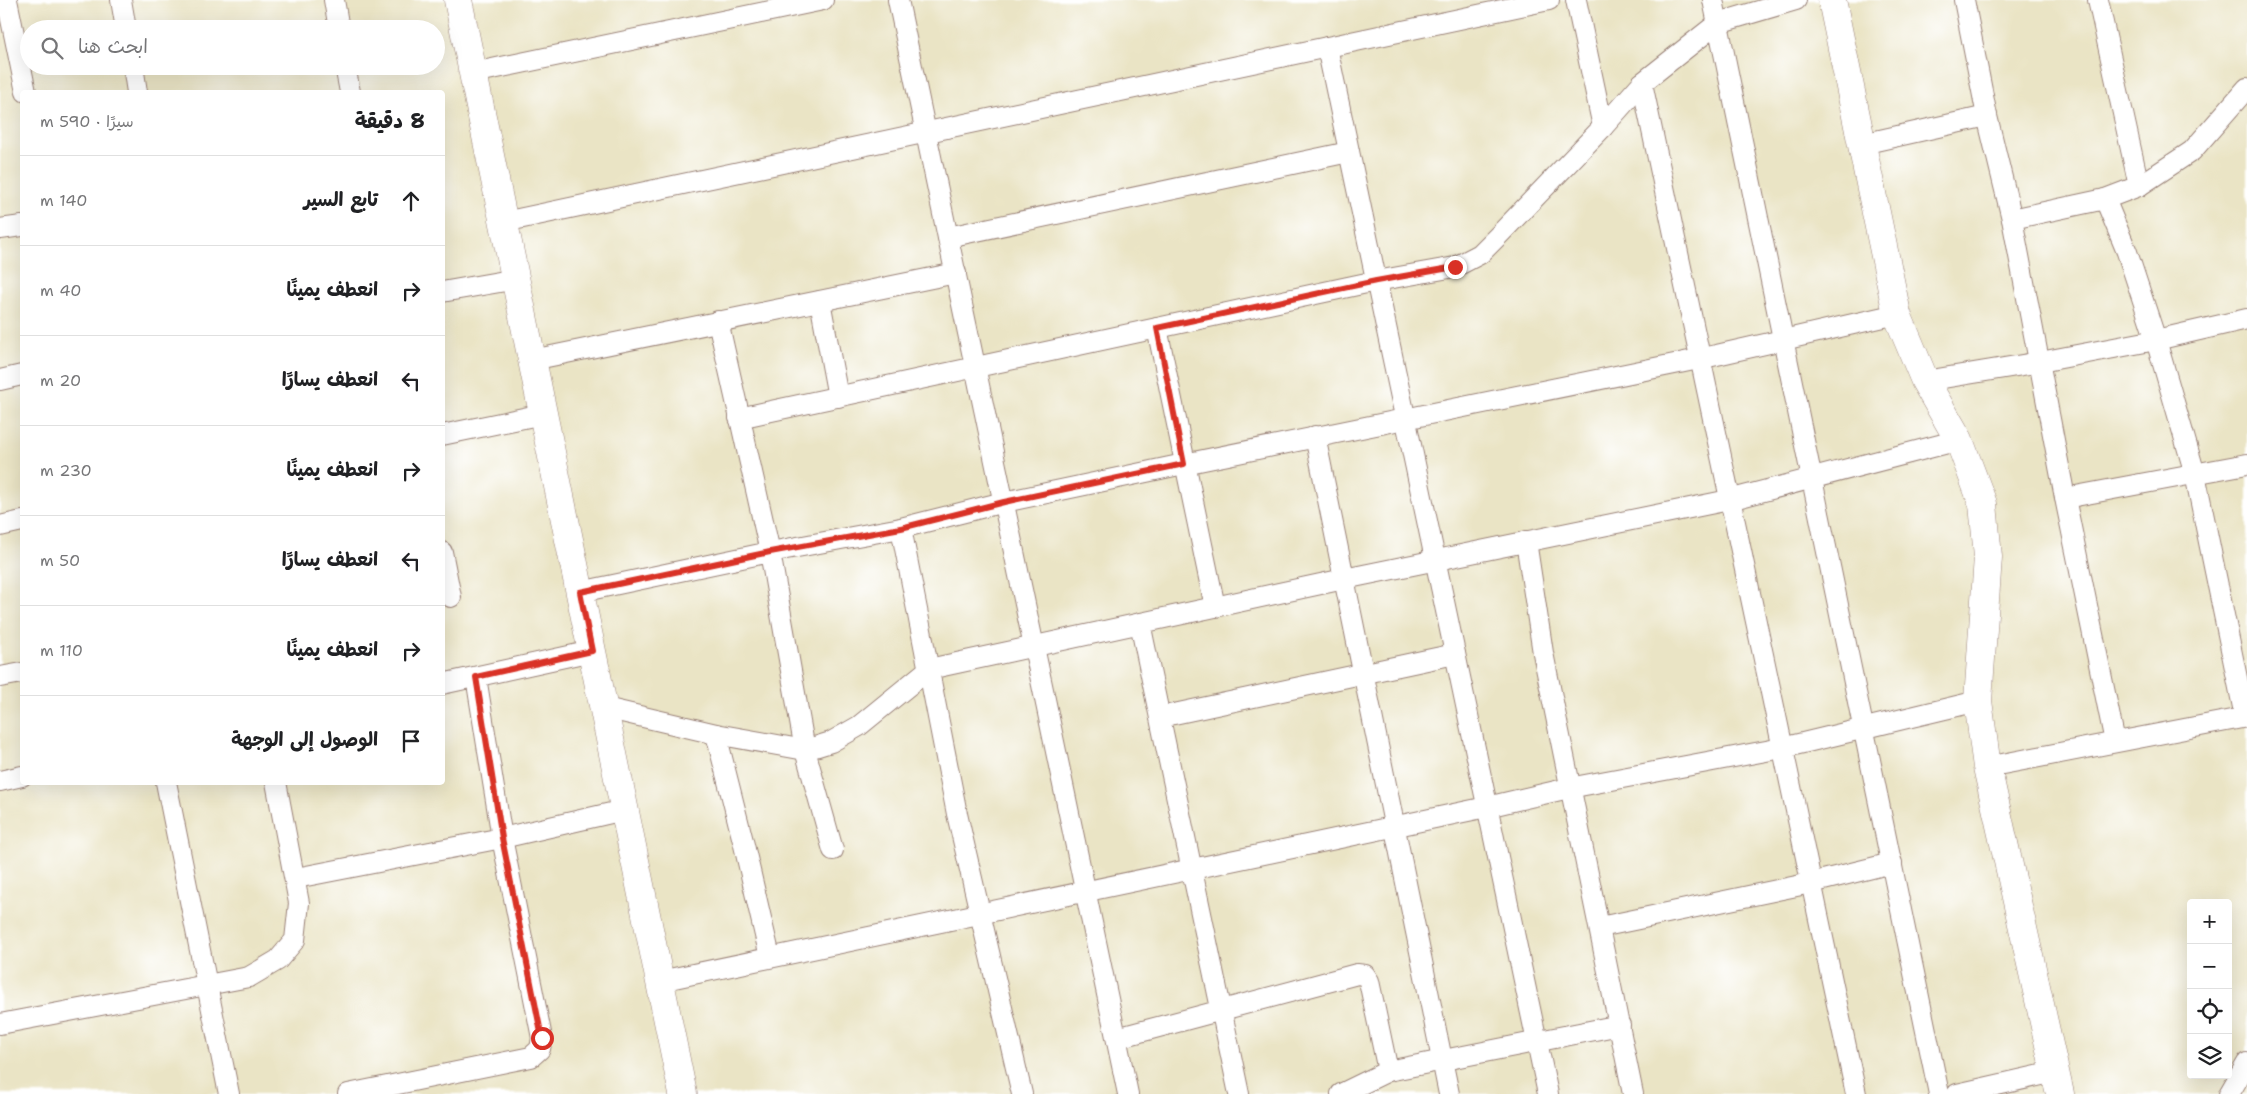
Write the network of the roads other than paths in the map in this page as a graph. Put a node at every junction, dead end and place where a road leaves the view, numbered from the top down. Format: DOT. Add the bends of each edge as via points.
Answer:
graph roads {
  1 [pos="7,0"];
  2 [pos="121,0"];
  3 [pos="334,0"];
  4 [pos="458,0"];
  5 [pos="824,0"];
  6 [pos="898,0"];
  7 [pos="1549,0"];
  8 [pos="1576,0"];
  9 [pos="1713,0"];
  10 [pos="1796,0"];
  11 [pos="1832,0"];
  12 [pos="1964,0"];
  13 [pos="2098,0"];
  14 [pos="124,20"];
  15 [pos="337,20"];
  16 [pos="1718,24"];
  17 [pos="1327,47"];
  18 [pos="20,63"];
  19 [pos="473,73"];
  20 [pos="22,75"];
  21 [pos="134,75"];
  22 [pos="347,75"];
  23 [pos="1642,83"];
  24 [pos="2247,88"];
  25 [pos="26,90"];
  26 [pos="137,90"];
  27 [pos="350,90"];
  28 [pos="1987,116"];
  29 [pos="1603,127"];
  30 [pos="926,132"];
  31 [pos="1862,144"];
  32 [pos="1349,152"];
  33 [pos="2139,186"];
  34 [pos="2105,199"];
  35 [pos="2012,218"];
  36 [pos="504,222"];
  37 [pos="20,226"];
  38 [pos="0,229"];
  39 [pos="948,237"];
  40 [pos="956,273"];
  41 [pos="516,279"];
  42 [pos="1376,281"];
  43 [pos="445,291"];
  44 [pos="820,301"];
  45 [pos="1898,314"];
  46 [pos="718,321"];
  47 [pos="2246,325"];
  48 [pos="1157,328"];
  49 [pos="1783,338"];
  50 [pos="2156,340"];
  51 [pos="1699,359"];
  52 [pos="532,360"];
  53 [pos="2040,362"];
  54 [pos="975,367"];
  55 [pos="20,375"];
  56 [pos="0,380"];
  57 [pos="1925,381"];
  58 [pos="838,397"];
  59 [pos="543,414"];
  60 [pos="739,418"];
  61 [pos="1405,418"];
  62 [pos="445,434"];
  63 [pos="1315,436"];
  64 [pos="1959,440"];
  65 [pos="1184,464"];
  66 [pos="2247,464"];
  67 [pos="2195,474"];
  68 [pos="1812,480"];
  69 [pos="2065,498"];
  70 [pos="1729,500"];
  71 [pos="1004,502"];
  72 [pos="20,521"];
  73 [pos="0,526"];
  74 [pos="901,528"];
  75 [pos="1526,541"];
  76 [pos="770,552"];
  77 [pos="1435,560"];
  78 [pos="445,569"];
  79 [pos="1344,579"];
  80 [pos="580,592"];
  81 [pos="450,597"];
  82 [pos="1215,606"];
  83 [pos="1140,624"];
  84 [pos="1034,646"];
  85 [pos="592,651"];
  86 [pos="1455,654"];
  87 [pos="929,669"];
  88 [pos="20,673"];
  89 [pos="1364,673"];
  90 [pos="0,677"];
  91 [pos="476,677"];
  92 [pos="445,683"];
  93 [pos="1978,701"];
  94 [pos="605,708"];
  95 [pos="1160,717"];
  96 [pos="2246,717"];
  97 [pos="1863,728"];
  98 [pos="716,734"];
  99 [pos="2115,742"];
  100 [pos="1782,748"];
  101 [pos="805,750"];
  102 [pos="1988,767"];
  103 [pos="20,776"];
  104 [pos="0,781"];
  105 [pos="167,785"];
  106 [pos="277,785"];
  107 [pos="1569,788"];
  108 [pos="1487,807"];
  109 [pos="624,810"];
  110 [pos="1395,826"];
  111 [pos="502,838"];
  112 [pos="833,850"];
  113 [pos="1892,863"];
  114 [pos="1192,869"];
  115 [pos="296,878"];
  116 [pos="1811,883"];
  117 [pos="1086,892"];
  118 [pos="980,913"];
  119 [pos="1600,927"];
  120 [pos="770,957"];
  121 [pos="660,981"];
  122 [pos="207,985"];
  123 [pos="1220,1009"];
  124 [pos="0,1024"];
  125 [pos="1620,1024"];
  126 [pos="1116,1038"];
  127 [pos="1536,1041"];
  128 [pos="1443,1059"];
  129 [pos="2247,1063"];
  130 [pos="1388,1071"];
  131 [pos="2057,1083"];
  132 [pos="229,1094"];
  133 [pos="348,1094"];
  134 [pos="683,1094"];
  135 [pos="1022,1094"];
  136 [pos="1128,1094"];
  137 [pos="1239,1094"];
  138 [pos="1341,1094"];
  139 [pos="1449,1094"];
  140 [pos="1548,1094"];
  141 [pos="1633,1094"];
  142 [pos="1856,1094"];
  143 [pos="1939,1094"];
  144 [pos="1957,1094"];
  145 [pos="2229,1094"];
  1 -- 18 [label="street"];
  2 -- 14 [label="street"];
  3 -- 15 [label="street"];
  4 -- 19 [label="street"];
  5 -- 19 [label="street"];
  6 -- 30 [label="street"];
  7 -- 17 [label="street"];
  8 -- 29 [label="street"];
  9 -- 16 [label="street"];
  10 -- 16 [label="street"];
  11 -- 31 [label="street"];
  12 -- 28 [label="street"];
  13 -- 33 [label="street"];
  16 -- 23 [label="street"];
  16 -- 49 [label="street"];
  17 -- 30 [label="street"];
  17 -- 32 [label="street"];
  19 -- 36 [label="street"];
  20 -- 25 [label="street"];
  21 -- 26 [label="street"];
  22 -- 27 [label="street"];
  23 -- 29 [label="street"];
  23 -- 51 [label="street"];
  24 -- 33 [label="street" via="2192,151"];
  28 -- 31 [label="street"];
  28 -- 35 [label="street"];
  29 -- 42 [label="street" via="1480,254 1455,267"];
  30 -- 36 [label="street"];
  30 -- 39 [label="street"];
  31 -- 45 [label="street"];
  32 -- 39 [label="street"];
  32 -- 42 [label="street"];
  33 -- 34 [label="street"];
  34 -- 35 [label="street"];
  34 -- 50 [label="street"];
  35 -- 53 [label="street"];
  36 -- 41 [label="street"];
  37 -- 38 [label="street"];
  39 -- 40 [label="street"];
  40 -- 44 [label="street"];
  40 -- 54 [label="street"];
  41 -- 43 [label="street"];
  41 -- 52 [label="street"];
  42 -- 48 [label="street"];
  42 -- 61 [label="street"];
  44 -- 46 [label="street"];
  44 -- 58 [label="street"];
  45 -- 49 [label="street"];
  45 -- 57 [label="street"];
  46 -- 52 [label="street"];
  46 -- 60 [label="street"];
  47 -- 50 [label="street"];
  48 -- 54 [label="street"];
  48 -- 65 [label="street"];
  49 -- 51 [label="street"];
  49 -- 68 [label="street"];
  50 -- 53 [label="street"];
  50 -- 67 [label="street"];
  51 -- 61 [label="street"];
  51 -- 70 [label="street"];
  52 -- 59 [label="street"];
  53 -- 57 [label="street"];
  53 -- 69 [label="street"];
  54 -- 58 [label="street"];
  54 -- 71 [label="street"];
  55 -- 56 [label="street"];
  57 -- 64 [label="street"];
  58 -- 60 [label="street"];
  59 -- 62 [label="street"];
  59 -- 80 [label="street"];
  60 -- 76 [label="street"];
  61 -- 63 [label="street"];
  61 -- 77 [label="street"];
  63 -- 65 [label="street"];
  63 -- 79 [label="street"];
  64 -- 68 [label="street"];
  64 -- 93 [label="street" via="1983,504 1988,557"];
  65 -- 71 [label="street"];
  65 -- 82 [label="street"];
  66 -- 67 [label="street"];
  67 -- 69 [label="street"];
  67 -- 96 [label="street"];
  68 -- 70 [label="street"];
  68 -- 97 [label="street"];
  69 -- 99 [label="street"];
  70 -- 75 [label="street"];
  70 -- 100 [label="street"];
  71 -- 74 [label="street"];
  71 -- 84 [label="street"];
  72 -- 73 [label="street"];
  74 -- 76 [label="street"];
  74 -- 87 [label="street"];
  75 -- 77 [label="street"];
  75 -- 107 [label="street"];
  76 -- 80 [label="street"];
  76 -- 101 [label="street"];
  77 -- 79 [label="street"];
  77 -- 86 [label="street"];
  78 -- 81 [label="street"];
  79 -- 82 [label="street"];
  79 -- 89 [label="street"];
  80 -- 85 [label="street"];
  82 -- 83 [label="street"];
  83 -- 84 [label="street"];
  83 -- 95 [label="street"];
  84 -- 87 [label="street"];
  84 -- 117 [label="street"];
  85 -- 91 [label="street"];
  85 -- 94 [label="street"];
  86 -- 89 [label="street"];
  86 -- 108 [label="street"];
  87 -- 101 [label="street" via="859,726 831,742"];
  87 -- 118 [label="street"];
  88 -- 90 [label="street"];
  89 -- 95 [label="street"];
  89 -- 110 [label="street"];
  91 -- 92 [label="street"];
  91 -- 111 [label="street"];
  93 -- 97 [label="street"];
  93 -- 102 [label="street"];
  94 -- 98 [label="street"];
  94 -- 109 [label="street"];
  95 -- 114 [label="street"];
  96 -- 99 [label="street"];
  97 -- 100 [label="street"];
  97 -- 113 [label="street"];
  98 -- 101 [label="street"];
  98 -- 120 [label="street"];
  99 -- 102 [label="street"];
  100 -- 107 [label="street"];
  100 -- 116 [label="street"];
  101 -- 112 [label="street"];
  102 -- 131 [label="street"];
  103 -- 104 [label="street"];
  105 -- 122 [label="street"];
  106 -- 115 [label="street"];
  107 -- 108 [label="street"];
  107 -- 119 [label="street"];
  108 -- 110 [label="street"];
  108 -- 127 [label="street"];
  109 -- 111 [label="street"];
  109 -- 121 [label="street"];
  110 -- 114 [label="street"];
  110 -- 128 [label="street"];
  111 -- 115 [label="street"];
  111 -- 133 [label="street" via="542,1038 540,1050 531,1057"];
  113 -- 116 [label="street"];
  113 -- 143 [label="street"];
  114 -- 117 [label="street"];
  114 -- 123 [label="street"];
  115 -- 122 [label="street" via="299,903 295,940 278,960 249,977"];
  116 -- 119 [label="street"];
  116 -- 142 [label="street"];
  117 -- 118 [label="street"];
  117 -- 126 [label="street"];
  118 -- 120 [label="street"];
  118 -- 135 [label="street"];
  119 -- 125 [label="street"];
  120 -- 121 [label="street"];
  121 -- 134 [label="street"];
  122 -- 124 [label="street"];
  122 -- 132 [label="street"];
  123 -- 126 [label="street"];
  123 -- 130 [label="street" via="1357,974 1365,975 1370,981"];
  123 -- 137 [label="street"];
  125 -- 127 [label="street"];
  125 -- 141 [label="street"];
  126 -- 136 [label="street"];
  127 -- 128 [label="street"];
  127 -- 140 [label="street"];
  128 -- 130 [label="street"];
  128 -- 139 [label="street"];
  129 -- 145 [label="street"];
  130 -- 138 [label="street"];
  131 -- 144 [label="street"];
}
